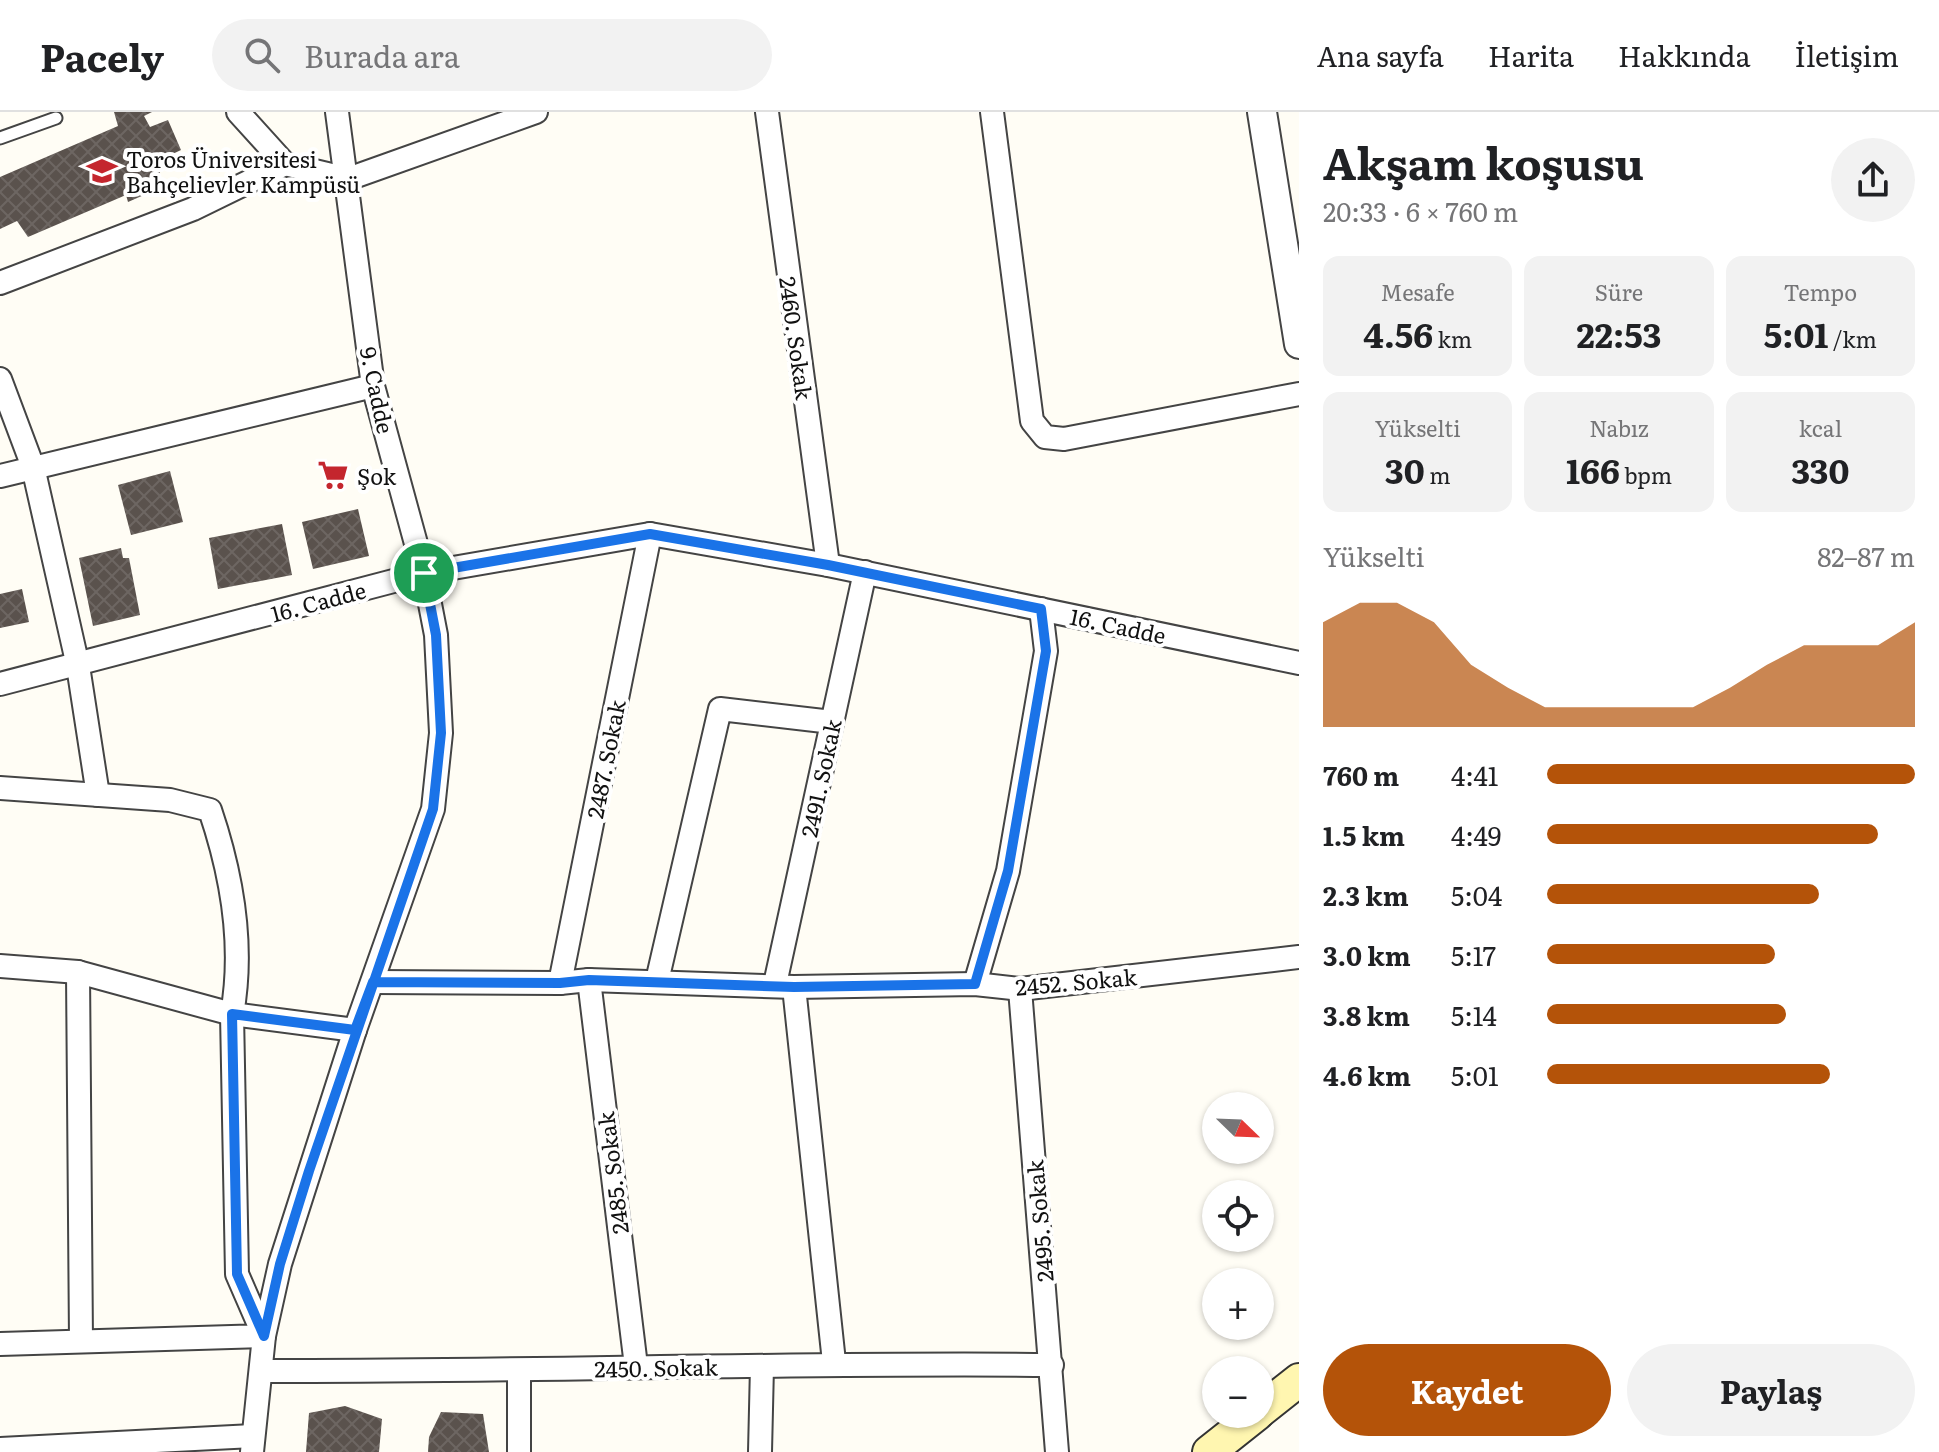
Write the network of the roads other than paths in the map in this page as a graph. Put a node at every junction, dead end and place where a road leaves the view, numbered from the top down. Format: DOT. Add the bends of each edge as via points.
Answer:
graph roads {
  1 [pos="238,112"];
  2 [pos="337,112"];
  3 [pos="536,112"];
  4 [pos="767,112"];
  5 [pos="992,112"];
  6 [pos="1262,112"];
  7 [pos="56,118"];
  8 [pos="0,138"];
  9 [pos="285,164"];
  10 [pos="348,179"];
  11 [pos="0,283"];
  12 [pos="1299,344"];
  13 [pos="0,379"];
  14 [pos="373,386"];
  15 [pos="1299,394"];
  16 [pos="33,467"];
  17 [pos="0,476"];
  18 [pos="650,534"];
  19 [pos="828,565"];
  20 [pos="865,572"];
  21 [pos="424,573"];
  22 [pos="1041,609"];
  23 [pos="1299,663"];
  24 [pos="78,666"];
  25 [pos="0,684"];
  26 [pos="832,722"];
  27 [pos="0,788"];
  28 [pos="98,795"];
  29 [pos="1299,957"];
  30 [pos="0,966"];
  31 [pos="78,972"];
  32 [pos="589,980"];
  33 [pos="657,981"];
  34 [pos="373,982"];
  35 [pos="560,983"];
  36 [pos="975,984"];
  37 [pos="784,986"];
  38 [pos="1020,989"];
  39 [pos="232,1014"];
  40 [pos="355,1030"];
  41 [pos="264,1336"];
  42 [pos="81,1341"];
  43 [pos="0,1344"];
  44 [pos="834,1362"];
  45 [pos="1052,1365"];
  46 [pos="636,1366"];
  47 [pos="762,1366"];
  48 [pos="261,1371"];
  49 [pos="519,1372"];
  50 [pos="1299,1380"];
  51 [pos="1274,1400"];
  52 [pos="1239,1428"];
  53 [pos="252,1444"];
  54 [pos="0,1449"];
  55 [pos="519,1452"];
  56 [pos="760,1452"];
  57 [pos="1057,1452"];
  58 [pos="1209,1452"];
  1 -- 9 [label="street"];
  2 -- 10 [label="street, 9. Cadde"];
  3 -- 10 [label="street"];
  4 -- 19 [label="street, 2460. Sokak"];
  5 -- 15 [label="street" via="1032,421 1045,437 1064,439"];
  6 -- 12 [label="street"];
  7 -- 8 [label="lane"];
  9 -- 10 [label="street"];
  9 -- 11 [label="street" via="193,209"];
  10 -- 14 [label="street, 9. Cadde"];
  13 -- 16 [label="street"];
  14 -- 16 [label="street"];
  14 -- 21 [label="street, 9. Cadde"];
  16 -- 17 [label="street"];
  16 -- 24 [label="street"];
  18 -- 19 [label="street, 16. Cadde"];
  18 -- 21 [label="street, 16. Cadde"];
  18 -- 35 [label="street, 2487. Sokak"];
  19 -- 20 [label="street, 16. Cadde"];
  20 -- 22 [label="street, 16. Cadde"];
  20 -- 26 [label="street, 2491. Sokak"];
  21 -- 24 [label="street, 16. Cadde"];
  21 -- 34 [label="street, 9. Cadde" via="436,635 441,733 433,809"];
  22 -- 23 [label="street, 16. Cadde"];
  22 -- 36 [label="street" via="1046,651 1010,856"];
  24 -- 25 [label="street, 16. Cadde"];
  24 -- 28 [label="street"];
  26 -- 33 [label="street" via="720,709"];
  26 -- 37 [label="street, 2491. Sokak"];
  27 -- 28 [label="street"];
  28 -- 39 [label="street" via="170,800 210,810 225,857 239,975"];
  29 -- 38 [label="street, 2452. Sokak"];
  30 -- 31 [label="street"];
  31 -- 39 [label="street"];
  31 -- 42 [label="street"];
  32 -- 33 [label="street, 2452. Sokak"];
  32 -- 35 [label="street, 2452. Sokak"];
  32 -- 46 [label="street, 2485. Sokak"];
  33 -- 37 [label="street, 2452. Sokak"];
  34 -- 35 [label="street, 2452. Sokak"];
  34 -- 40 [label="street, 9. Cadde"];
  36 -- 37 [label="street, 2452. Sokak"];
  36 -- 38 [label="street, 2452. Sokak"];
  37 -- 44 [label="street, 2491. Sokak"];
  38 -- 45 [label="street, 2495. Sokak"];
  39 -- 40 [label="street"];
  39 -- 41 [label="street" via="237,1274"];
  40 -- 41 [label="street, 9. Cadde" via="280,1264"];
  41 -- 42 [label="street"];
  41 -- 48 [label="street, 9. Cadde"];
  42 -- 43 [label="street"];
  44 -- 45 [label="street, 2450. Sokak"];
  44 -- 47 [label="street, 2450. Sokak"];
  45 -- 57 [label="street, 2495. Sokak"];
  46 -- 47 [label="street, 2450. Sokak"];
  46 -- 49 [label="street, 2450. Sokak"];
  47 -- 56 [label="street"];
  48 -- 49 [label="street, 2450. Sokak"];
  48 -- 53 [label="street, 9. Cadde"];
  49 -- 55 [label="street"];
  50 -- 51 [label="main road"];
  52 -- 58 [label="main road"];
  53 -- 54 [label="street"];
}
